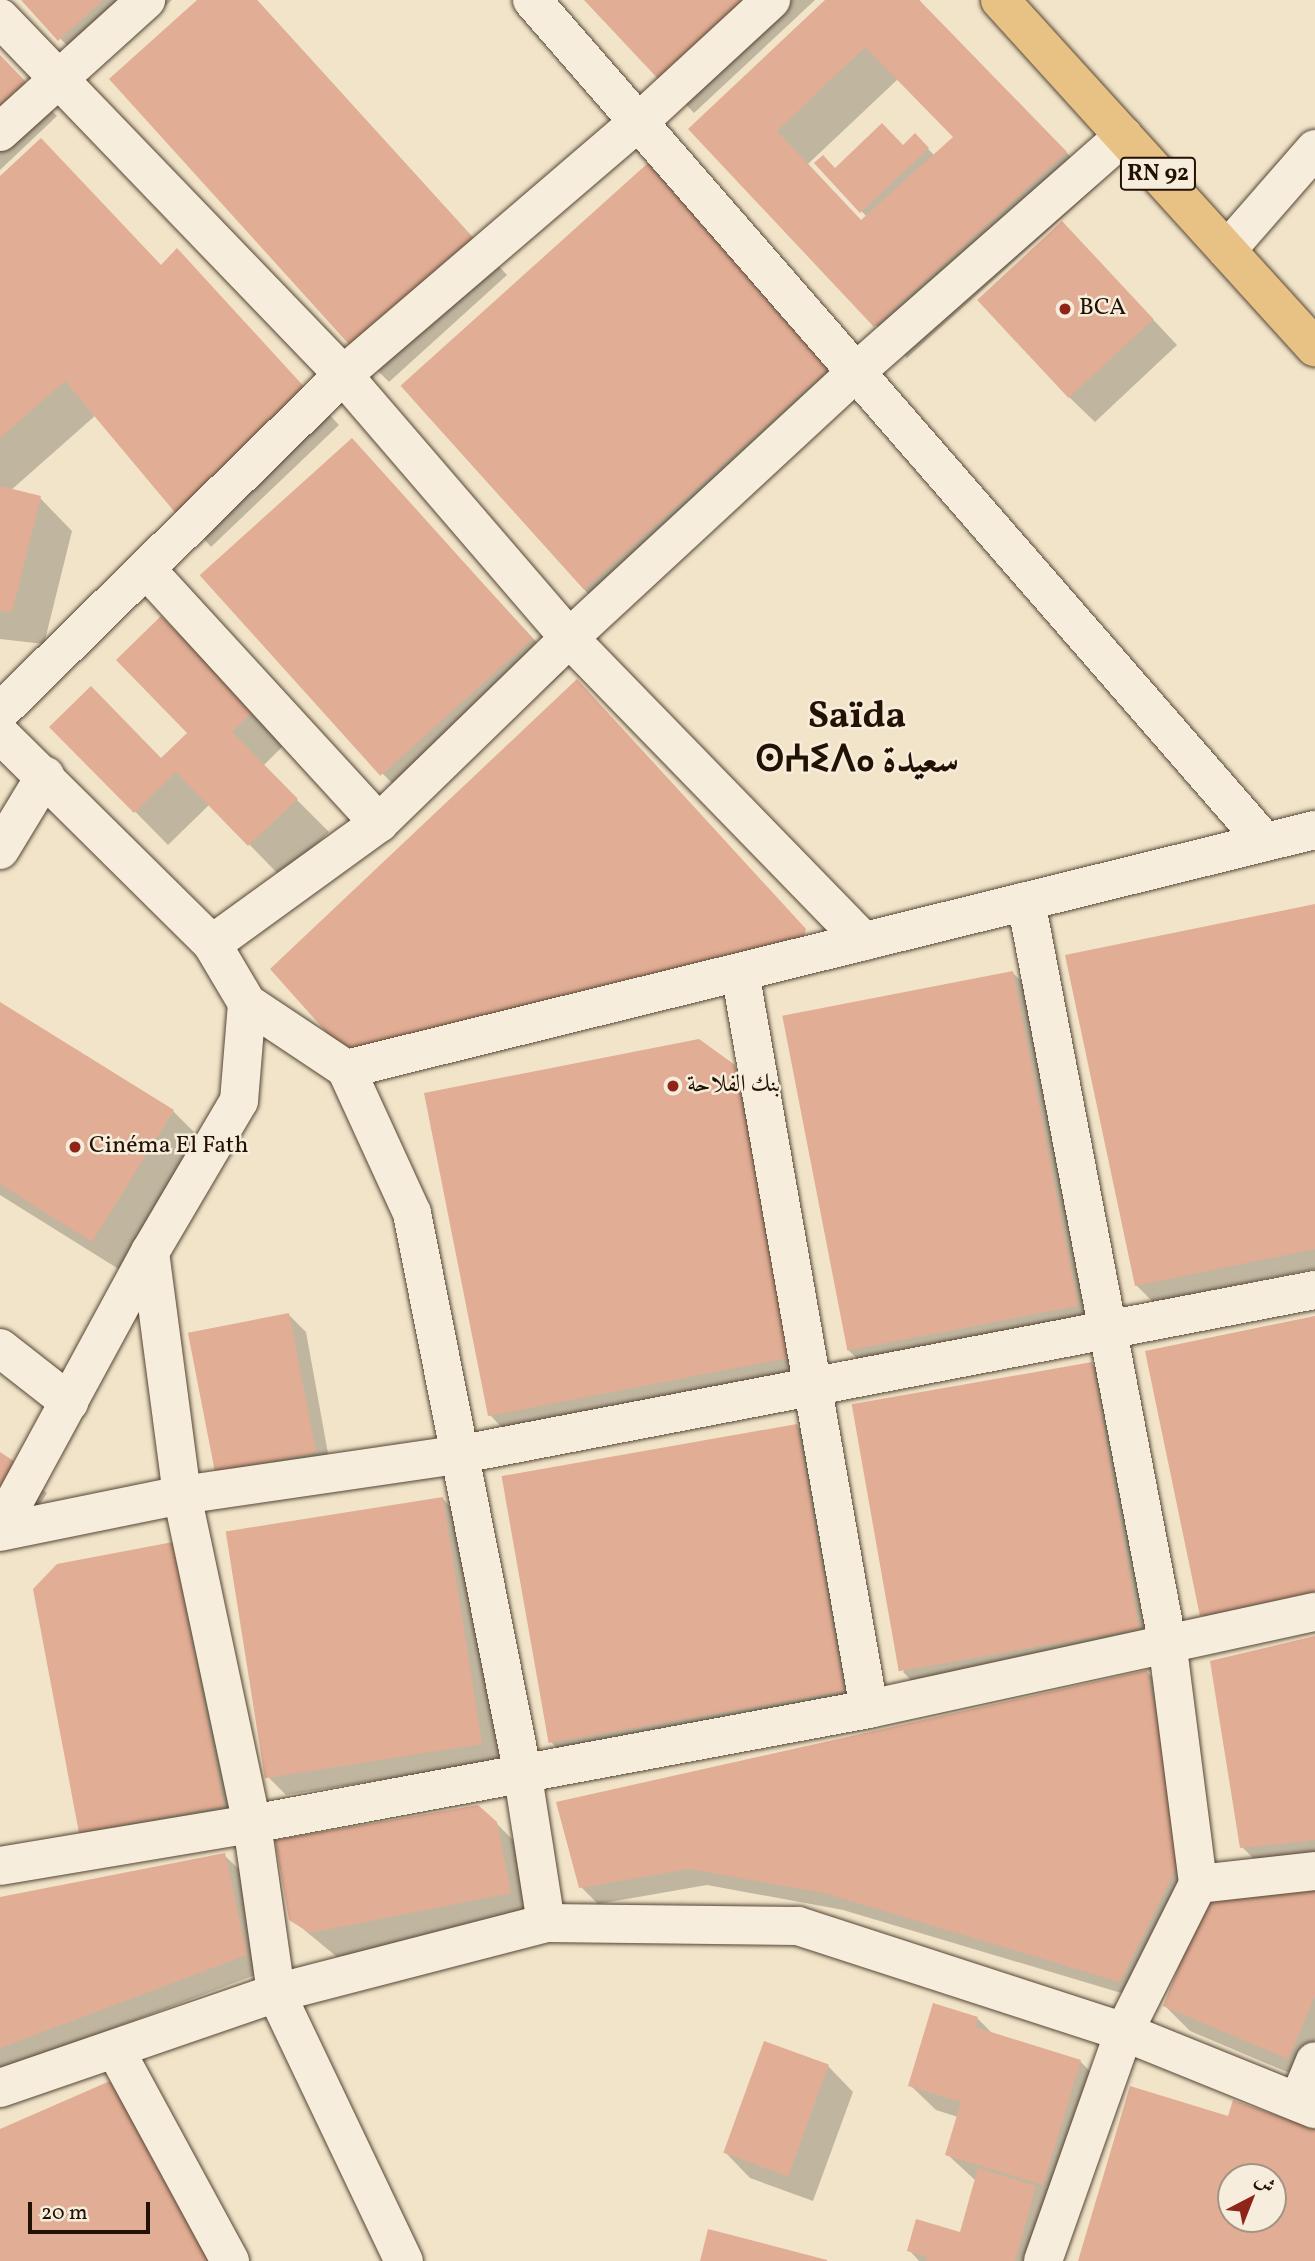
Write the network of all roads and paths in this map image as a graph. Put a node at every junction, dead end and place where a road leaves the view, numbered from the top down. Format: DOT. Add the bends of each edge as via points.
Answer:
graph roads {
  1 [pos="146,0"];
  2 [pos="532,0"];
  3 [pos="771,0"];
  4 [pos="1000,0"];
  5 [pos="0,18"];
  6 [pos="56,81"];
  7 [pos="641,121"];
  8 [pos="0,132"];
  9 [pos="1124,136"];
  10 [pos="1315,149"];
  11 [pos="1227,250"];
  12 [pos="1315,348"];
  13 [pos="858,370"];
  14 [pos="343,375"];
  15 [pos="146,569"];
  16 [pos="569,638"];
  17 [pos="0,712"];
  18 [pos="0,734"];
  19 [pos="45,776"];
  20 [pos="379,824"];
  21 [pos="1315,830"];
  22 [pos="1265,842"];
  23 [pos="0,850"];
  24 [pos="1026,901"];
  25 [pos="864,941"];
  26 [pos="212,944"];
  27 [pos="740,972"];
  28 [pos="247,1003"];
  29 [pos="346,1069"];
  30 [pos="150,1252"];
  31 [pos="1315,1290"];
  32 [pos="1106,1332"];
  33 [pos="0,1348"];
  34 [pos="812,1386"];
  35 [pos="69,1402"];
  36 [pos="457,1455"];
  37 [pos="182,1494"];
  38 [pos="0,1530"];
  39 [pos="1315,1612"];
  40 [pos="1167,1641"];
  41 [pos="869,1709"];
  42 [pos="522,1770"];
  43 [pos="252,1824"];
  44 [pos="0,1866"];
  45 [pos="1315,1871"];
  46 [pos="1198,1884"];
  47 [pos="546,1923"];
  48 [pos="276,1993"];
  49 [pos="1124,2032"];
  50 [pos="116,2051"];
  51 [pos="1315,2061"];
  52 [pos="0,2088"];
  53 [pos="1307,2105"];
  54 [pos="230,2261"];
  55 [pos="404,2261"];
  56 [pos="1043,2261"];
  1 -- 6 [label="street"];
  2 -- 7 [label="street"];
  3 -- 7 [label="street"];
  4 -- 9 [label="main road, RN 92"];
  5 -- 6 [label="street"];
  6 -- 8 [label="street"];
  6 -- 14 [label="street"];
  7 -- 13 [label="street"];
  7 -- 14 [label="street"];
  9 -- 11 [label="main road, RN 92"];
  9 -- 13 [label="street"];
  10 -- 11 [label="street"];
  11 -- 12 [label="main road, RN 92"];
  13 -- 16 [label="street"];
  13 -- 22 [label="street"];
  14 -- 15 [label="street"];
  14 -- 16 [label="street"];
  15 -- 17 [label="street"];
  15 -- 20 [label="street"];
  16 -- 20 [label="street"];
  16 -- 25 [label="street"];
  18 -- 19 [label="street"];
  19 -- 23 [label="street"];
  19 -- 26 [label="street"];
  20 -- 26 [label="street"];
  21 -- 22 [label="street"];
  22 -- 24 [label="street"];
  24 -- 25 [label="street"];
  24 -- 32 [label="street"];
  25 -- 27 [label="street"];
  26 -- 28 [label="street"];
  27 -- 29 [label="street"];
  27 -- 34 [label="street"];
  28 -- 29 [label="street"];
  28 -- 30 [label="street" via="239,1101"];
  29 -- 36 [label="street" via="412,1213"];
  30 -- 35 [label="street"];
  30 -- 37 [label="street"];
  31 -- 32 [label="street"];
  32 -- 34 [label="street"];
  32 -- 40 [label="street"];
  33 -- 35 [label="street"];
  34 -- 36 [label="street"];
  34 -- 41 [label="street"];
  35 -- 38 [label="street"];
  36 -- 37 [label="street"];
  36 -- 42 [label="street"];
  37 -- 38 [label="street"];
  37 -- 43 [label="street"];
  39 -- 40 [label="street"];
  40 -- 41 [label="street"];
  40 -- 46 [label="street"];
  41 -- 42 [label="street"];
  42 -- 43 [label="street"];
  42 -- 47 [label="street"];
  43 -- 44 [label="street"];
  43 -- 48 [label="street"];
  45 -- 46 [label="street"];
  46 -- 49 [label="street"];
  47 -- 48 [label="street"];
  47 -- 49 [label="street" via="798,1926"];
  48 -- 50 [label="street"];
  48 -- 55 [label="street"];
  49 -- 53 [label="street"];
  49 -- 56 [label="street"];
  50 -- 52 [label="street"];
  50 -- 54 [label="street"];
  51 -- 53 [label="street"];
}
